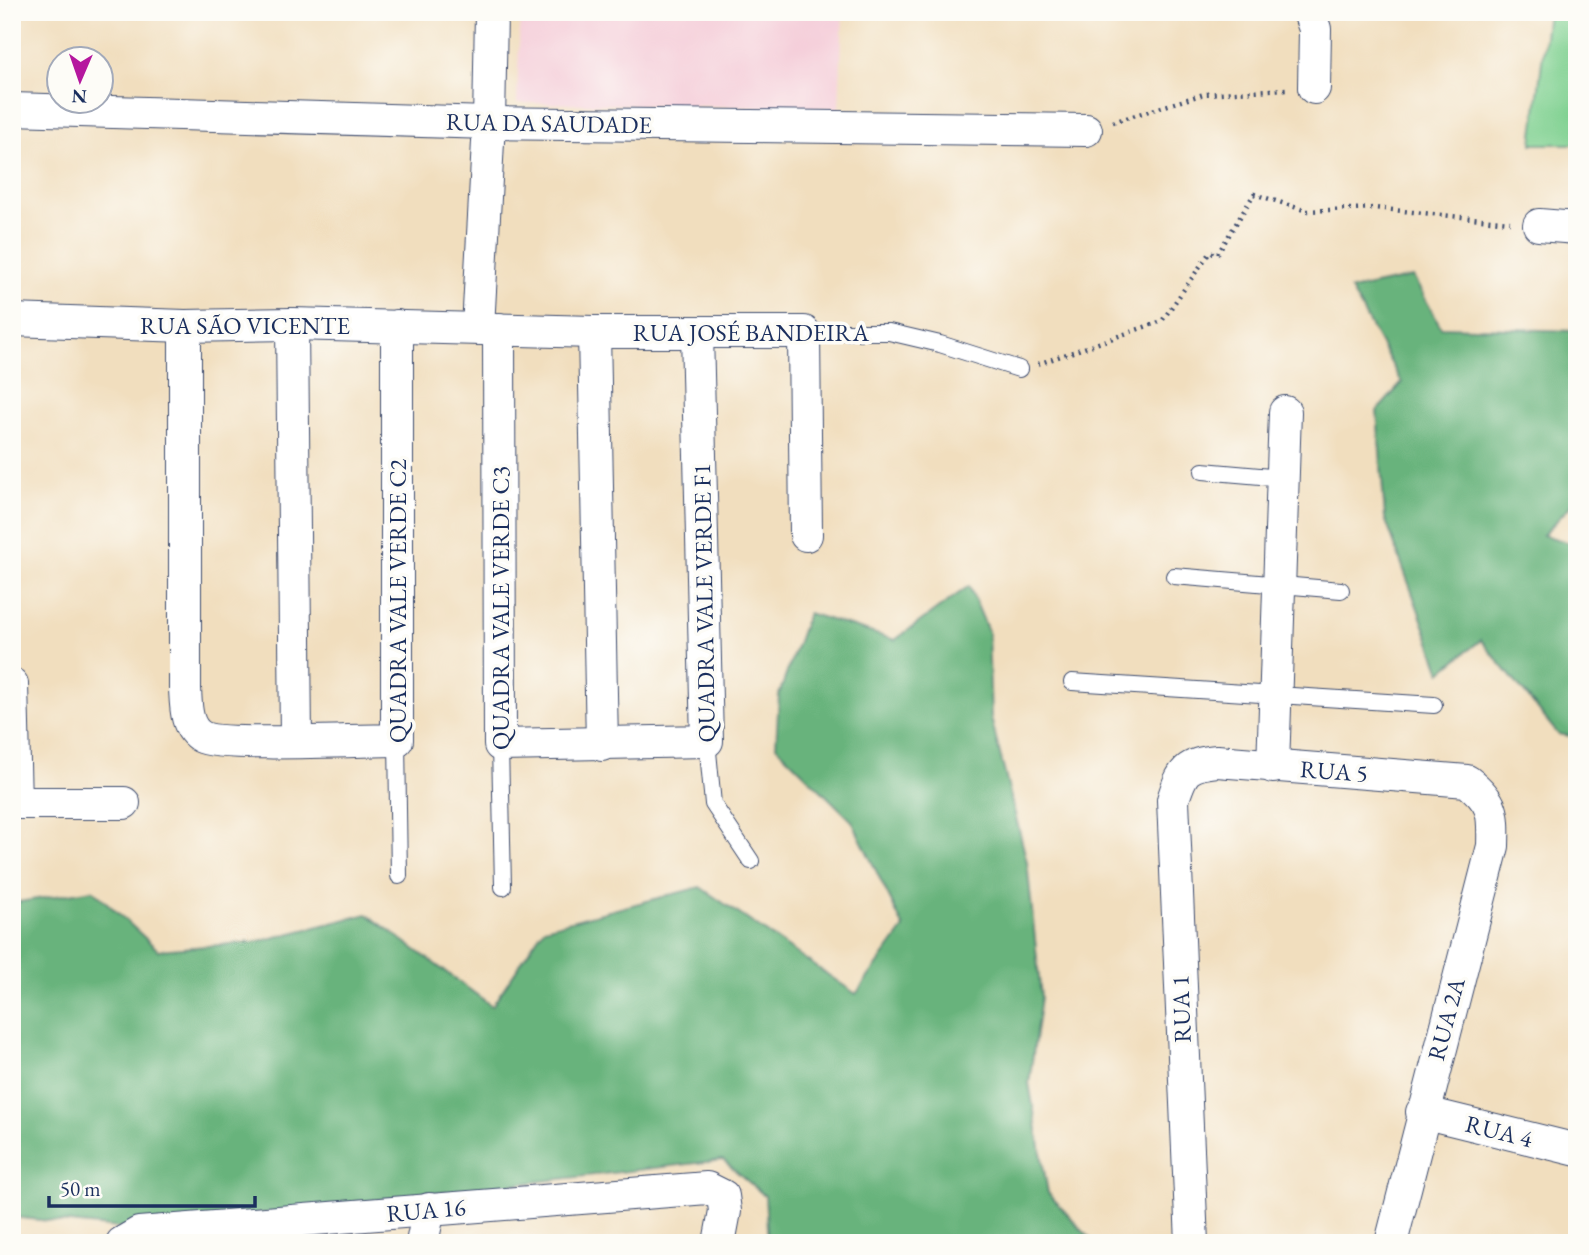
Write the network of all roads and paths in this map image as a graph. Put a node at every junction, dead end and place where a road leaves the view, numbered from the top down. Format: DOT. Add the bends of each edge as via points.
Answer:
graph roads {
  1 [pos="491,12"];
  2 [pos="1309,12"];
  3 [pos="1314,88"];
  4 [pos="12,108"];
  5 [pos="489,123"];
  6 [pos="1086,130"];
  7 [pos="1539,225"];
  8 [pos="1577,228"];
  9 [pos="12,320"];
  10 [pos="292,324"];
  11 [pos="185,326"];
  12 [pos="397,326"];
  13 [pos="488,328"];
  14 [pos="594,332"];
  15 [pos="804,332"];
  16 [pos="697,333"];
  17 [pos="1019,369"];
  18 [pos="1284,412"];
  19 [pos="1203,471"];
  20 [pos="1282,478"];
  21 [pos="806,535"];
  22 [pos="1174,576"];
  23 [pos="1279,584"];
  24 [pos="1341,590"];
  25 [pos="1072,682"];
  26 [pos="12,684"];
  27 [pos="1276,694"];
  28 [pos="1434,705"];
  29 [pos="397,740"];
  30 [pos="296,741"];
  31 [pos="707,741"];
  32 [pos="500,745"];
  33 [pos="602,745"];
  34 [pos="1273,767"];
  35 [pos="1181,776"];
  36 [pos="1487,796"];
  37 [pos="14,803"];
  38 [pos="124,803"];
  39 [pos="751,861"];
  40 [pos="399,876"];
  41 [pos="503,887"];
  42 [pos="1422,1112"];
  43 [pos="1577,1150"];
  44 [pos="429,1209"];
  45 [pos="125,1240"];
  46 [pos="422,1243"];
  47 [pos="719,1243"];
  48 [pos="1192,1243"];
  49 [pos="1391,1243"];
  1 -- 5 [label="street, QUADRA VALE VERDE C3"];
  2 -- 3 [label="street" via="1315,29"];
  3 -- 6 [label="path" via="1204,94"];
  4 -- 5 [label="street, RUA DA SAUDADE"];
  5 -- 6 [label="street, RUA DA SAUDADE"];
  5 -- 13 [label="street, QUADRA VALE VERDE C3"];
  7 -- 8 [label="street"];
  7 -- 17 [label="path" via="1374,208 1307,211 1254,194 1217,255 1210,252 1161,321"];
  9 -- 11 [label="street, RUA SÃO VICENTE"];
  10 -- 11 [label="street, RUA SÃO VICENTE"];
  10 -- 12 [label="street, RUA SÃO VICENTE"];
  10 -- 30 [label="street"];
  11 -- 30 [label="street" via="185,688 191,727 216,741"];
  12 -- 13 [label="street, RUA SÃO VICENTE"];
  12 -- 29 [label="street, QUADRA VALE VERDE C2"];
  13 -- 14 [label="street, RUA JOSÉ BANDEIRA"];
  13 -- 32 [label="street, QUADRA VALE VERDE C3"];
  14 -- 16 [label="street, RUA JOSÉ BANDEIRA"];
  14 -- 33 [label="street"];
  15 -- 16 [label="street, RUA JOSÉ BANDEIRA"];
  15 -- 17 [label="lane, RUA JOSÉ BANDEIRA" via="889,332"];
  15 -- 21 [label="street"];
  16 -- 31 [label="street, QUADRA VALE VERDE F1"];
  18 -- 20 [label="street"];
  19 -- 20 [label="lane"];
  20 -- 23 [label="street"];
  22 -- 23 [label="lane"];
  23 -- 24 [label="lane"];
  23 -- 27 [label="street"];
  25 -- 27 [label="lane"];
  26 -- 37 [label="street"];
  27 -- 28 [label="lane"];
  27 -- 34 [label="street"];
  29 -- 30 [label="street"];
  29 -- 40 [label="lane, QUADRA VALE VERDE C2"];
  31 -- 33 [label="street"];
  31 -- 39 [label="lane, QUADRA VALE VERDE F1" via="713,804"];
  32 -- 33 [label="street"];
  32 -- 41 [label="lane, QUADRA VALE VERDE C3"];
  34 -- 35 [label="street, RUA 5" via="1195,763"];
  34 -- 36 [label="street, RUA 5" via="1467,781"];
  35 -- 48 [label="street, RUA 1" via="1173,800"];
  36 -- 42 [label="street, RUA 2A" via="1494,818 1493,846"];
  37 -- 38 [label="street"];
  42 -- 43 [label="street, RUA 4"];
  42 -- 49 [label="street, RUA 2A"];
  44 -- 45 [label="street, RUA 16" via="139,1233"];
  44 -- 46 [label="street"];
  44 -- 47 [label="street, RUA 16" via="707,1188 723,1196"];
}
